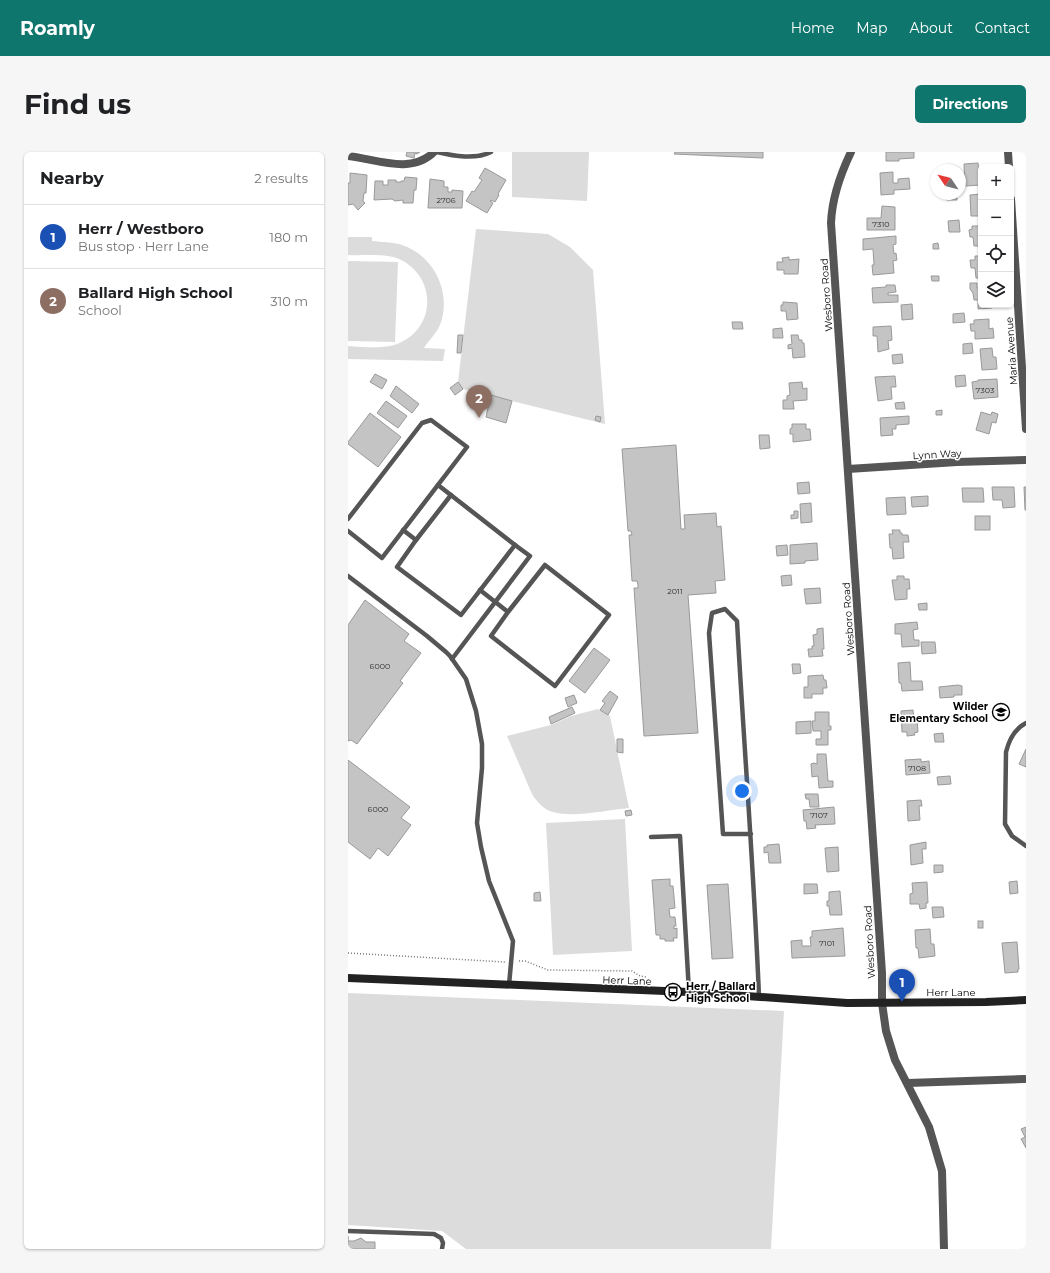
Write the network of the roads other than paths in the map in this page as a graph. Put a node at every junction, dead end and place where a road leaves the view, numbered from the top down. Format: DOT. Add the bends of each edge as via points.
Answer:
graph roads {
  1 [pos="434,152"];
  2 [pos="438,152"];
  3 [pos="491,152"];
  4 [pos="851,152"];
  5 [pos="1008,152"];
  6 [pos="348,156"];
  7 [pos="1009,164"];
  8 [pos="1011,200"];
  9 [pos="1026,430"];
  10 [pos="1026,460"];
  11 [pos="848,469"];
  12 [pos="438,484"];
  13 [pos="451,495"];
  14 [pos="348,518"];
  15 [pos="403,530"];
  16 [pos="348,531"];
  17 [pos="416,540"];
  18 [pos="516,545"];
  19 [pos="348,576"];
  20 [pos="480,590"];
  21 [pos="495,602"];
  22 [pos="508,612"];
  23 [pos="452,658"];
  24 [pos="1026,723"];
  25 [pos="752,834"];
  26 [pos="651,837"];
  27 [pos="1026,846"];
  28 [pos="348,978"];
  29 [pos="509,985"];
  30 [pos="689,992"];
  31 [pos="759,997"];
  32 [pos="1026,1000"];
  33 [pos="882,1003"];
  34 [pos="1024,1079"];
  35 [pos="908,1083"];
  36 [pos="348,1231"];
  37 [pos="442,1249"];
  38 [pos="944,1249"];
  1 -- 6 [label="street" via="416,163 406,164"];
  2 -- 3 [label="lane" via="467,157"];
  4 -- 11 [label="street, Wesboro Road" via="836,188 831,223"];
  5 -- 7 [label="street"];
  8 -- 9 [label="street, Maria Avenue"];
  10 -- 11 [label="street, Lynn Way"];
  11 -- 33 [label="street, Wesboro Road"];
  12 -- 13 [label="lane"];
  12 -- 14 [label="lane" via="467,447 431,420 422,423"];
  12 -- 15 [label="lane"];
  13 -- 17 [label="lane"];
  13 -- 18 [label="lane"];
  15 -- 16 [label="lane" via="382,558"];
  15 -- 17 [label="lane"];
  17 -- 20 [label="lane" via="397,567 461,615"];
  18 -- 20 [label="lane"];
  18 -- 21 [label="lane" via="530,556"];
  19 -- 23 [label="lane"];
  20 -- 21 [label="lane"];
  21 -- 22 [label="lane"];
  21 -- 23 [label="lane"];
  22 -- 22 [label="lane" via="545,565 609,615 555,686 491,636"];
  23 -- 29 [label="lane" via="466,679 476,711 482,744 477,823 489,881 513,941"];
  24 -- 27 [label="lane" via="1013,734 1007,747 1005,824 1009,832"];
  25 -- 25 [label="lane" via="737,621 725,609 712,613 709,633 723,834"];
  25 -- 31 [label="lane"];
  26 -- 30 [label="lane" via="680,836"];
  28 -- 29 [label="main road, Herr Lane"];
  29 -- 30 [label="main road, Herr Lane"];
  30 -- 31 [label="main road, Herr Lane"];
  31 -- 33 [label="main road, Herr Lane"];
  32 -- 33 [label="main road, Herr Lane"];
  33 -- 35 [label="street, Wesboro Road" via="886,1031 895,1060"];
  34 -- 35 [label="street"];
  35 -- 38 [label="street, Wesboro Road" via="929,1127 942,1172"];
  36 -- 37 [label="lane" via="434,1234 441,1238"];
}
